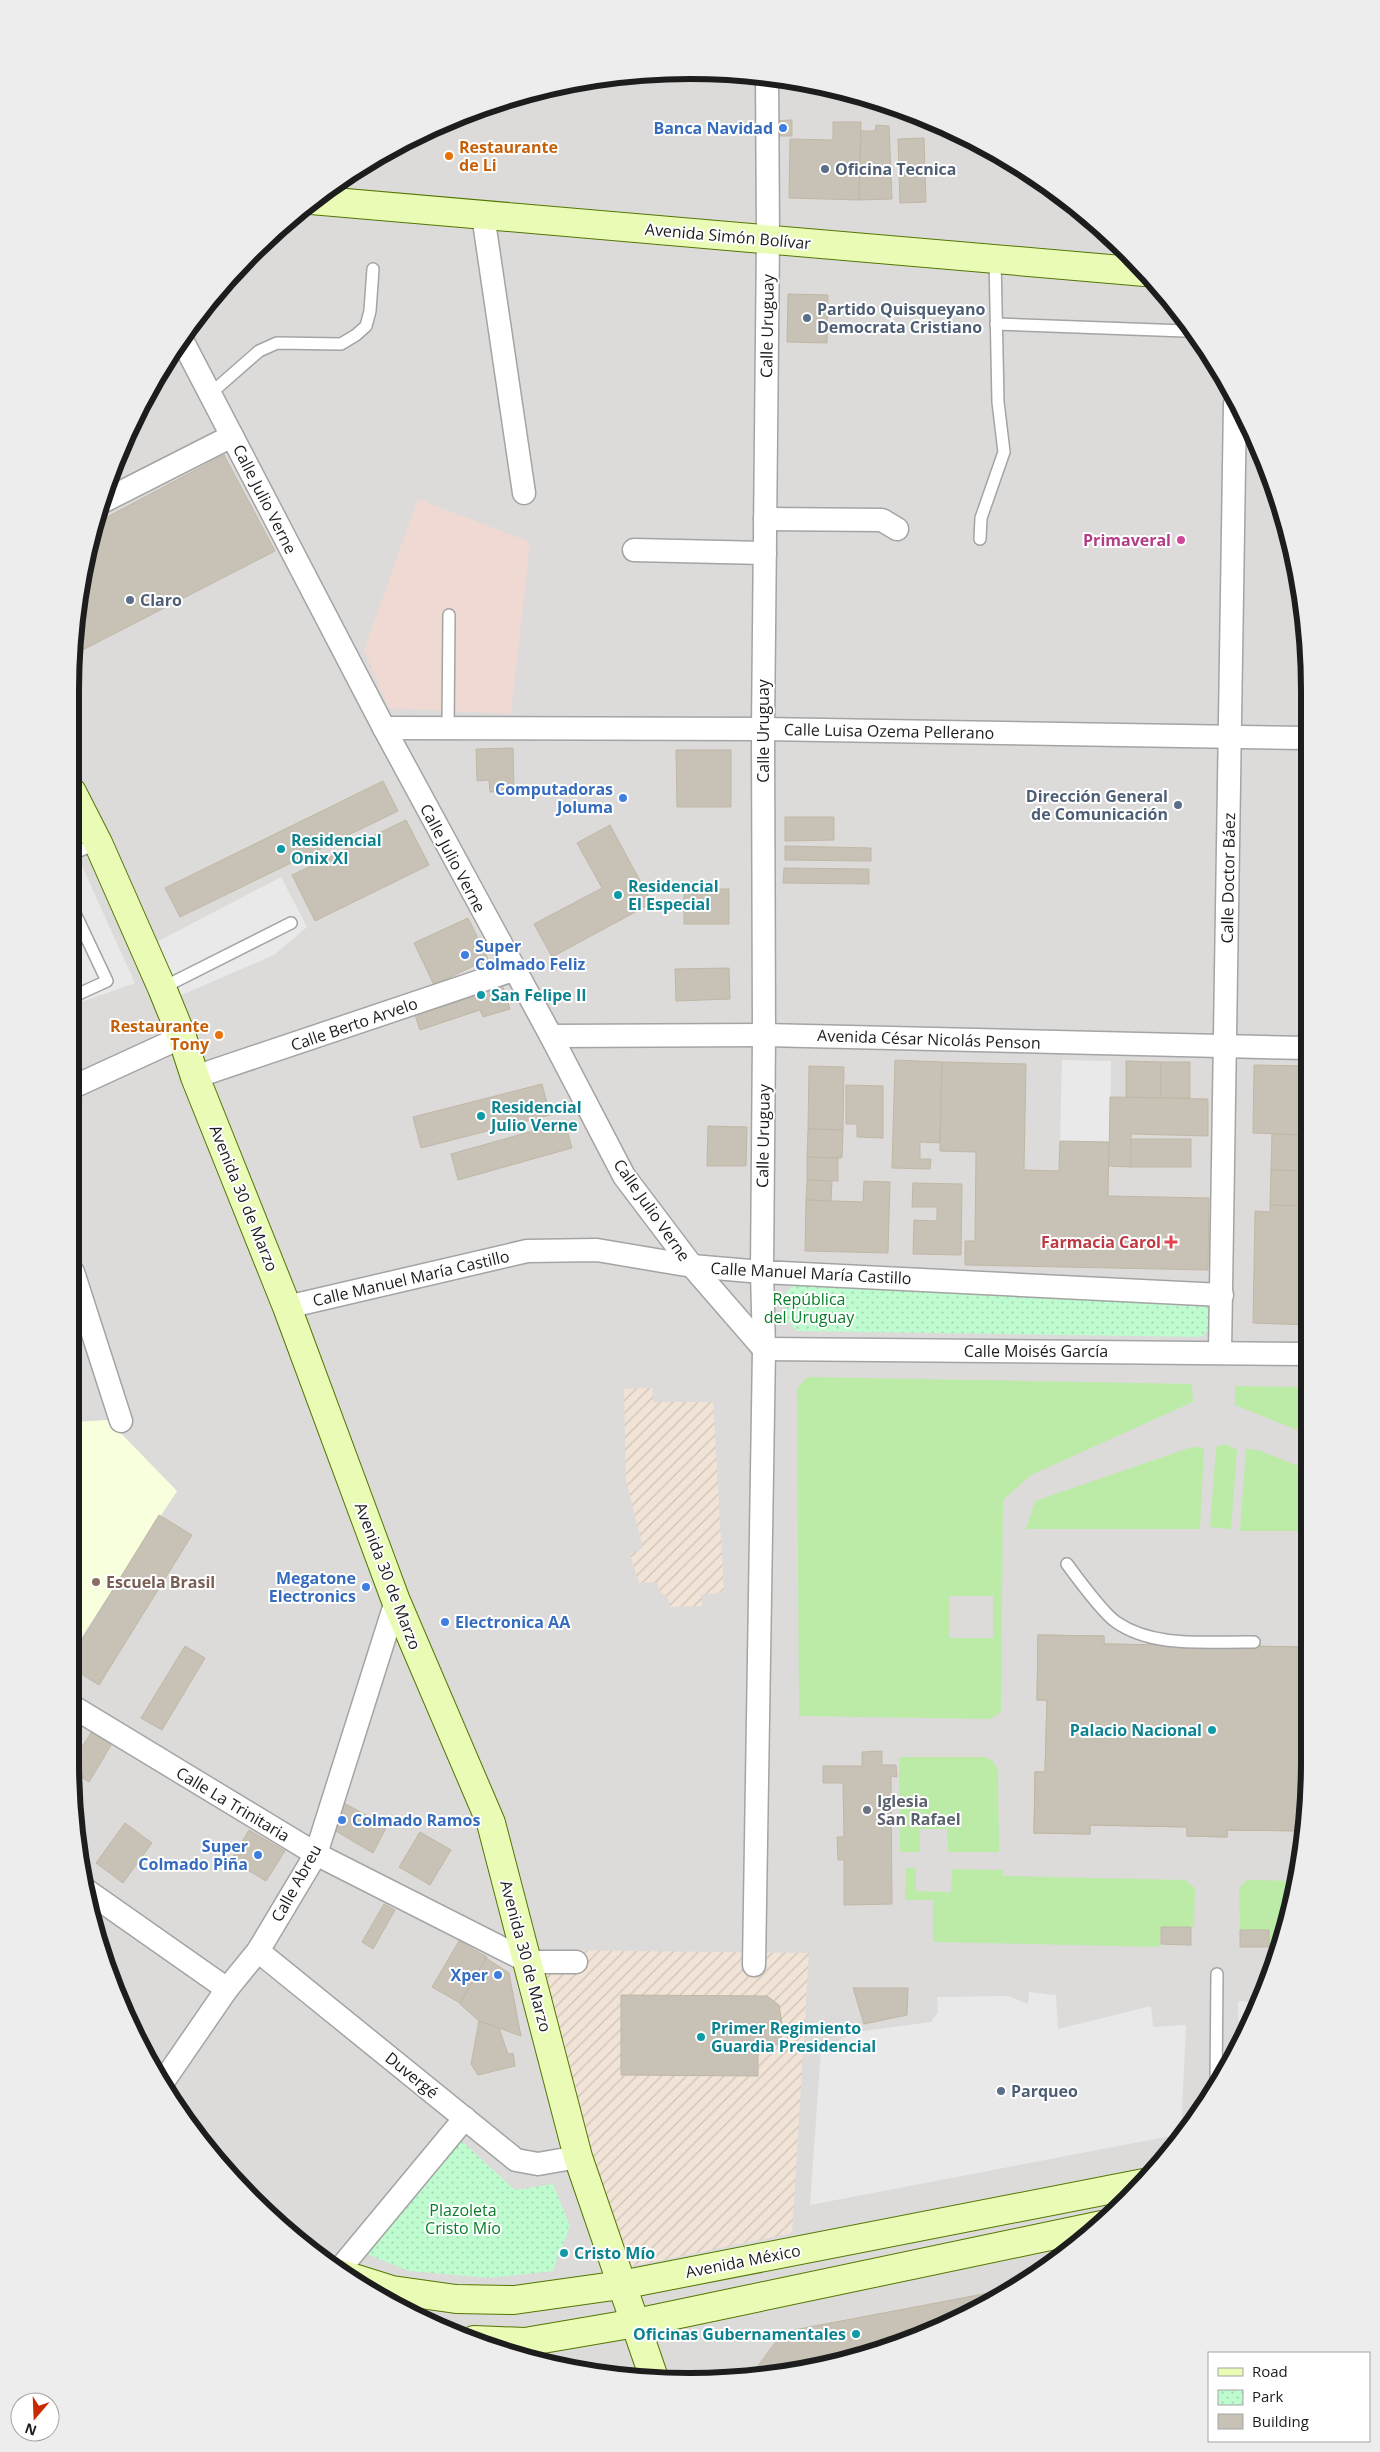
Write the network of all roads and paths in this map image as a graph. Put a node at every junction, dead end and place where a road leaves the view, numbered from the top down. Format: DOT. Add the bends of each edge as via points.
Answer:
graph roads {
  1 [pos="767,84"];
  2 [pos="323,201"];
  3 [pos="483,215"];
  4 [pos="768,239"];
  5 [pos="995,259"];
  6 [pos="373,270"];
  7 [pos="1135,271"];
  8 [pos="996,324"];
  9 [pos="1185,331"];
  10 [pos="185,346"];
  11 [pos="210,394"];
  12 [pos="1235,414"];
  13 [pos="232,436"];
  14 [pos="524,494"];
  15 [pos="110,498"];
  16 [pos="765,519"];
  17 [pos="897,528"];
  18 [pos="980,539"];
  19 [pos="634,550"];
  20 [pos="765,553"];
  21 [pos="449,615"];
  22 [pos="384,728"];
  23 [pos="448,728"];
  24 [pos="763,728"];
  25 [pos="1230,737"];
  26 [pos="1301,738"];
  27 [pos="79,807"];
  28 [pos="98,843"];
  29 [pos="79,851"];
  30 [pos="79,922"];
  31 [pos="291,923"];
  32 [pos="513,970"];
  33 [pos="162,988"];
  34 [pos="79,994"];
  35 [pos="764,1035"];
  36 [pos="551,1036"];
  37 [pos="182,1037"];
  38 [pos="1226,1048"];
  39 [pos="1301,1048"];
  40 [pos="195,1077"];
  41 [pos="79,1083"];
  42 [pos="692,1266"];
  43 [pos="762,1272"];
  44 [pos="79,1291"];
  45 [pos="1222,1295"];
  46 [pos="287,1307"];
  47 [pos="764,1349"];
  48 [pos="1220,1352"];
  49 [pos="1301,1354"];
  50 [pos="121,1422"];
  51 [pos="1066,1564"];
  52 [pos="396,1601"];
  53 [pos="1254,1642"];
  54 [pos="79,1710"];
  55 [pos="316,1854"];
  56 [pos="94,1895"];
  57 [pos="258,1951"];
  58 [pos="528,1962"];
  59 [pos="576,1962"];
  60 [pos="754,1965"];
  61 [pos="1217,1974"];
  62 [pos="227,1989"];
  63 [pos="1216,2073"];
  64 [pos="165,2075"];
  65 [pos="465,2118"];
  66 [pos="578,2157"];
  67 [pos="1130,2186"];
  68 [pos="1085,2229"];
  69 [pos="343,2265"];
  70 [pos="372,2284"];
  71 [pos="621,2285"];
  72 [pos="636,2323"];
  73 [pos="493,2341"];
  74 [pos="652,2372"];
  1 -- 4 [label="street, Calle Uruguay"];
  2 -- 3 [label="main road, Avenida Simón Bolívar"];
  3 -- 4 [label="main road, Avenida Simón Bolívar"];
  3 -- 14 [label="street"];
  4 -- 5 [label="main road, Avenida Simón Bolívar"];
  4 -- 16 [label="street, Calle Uruguay"];
  5 -- 7 [label="main road, Avenida Simón Bolívar"];
  5 -- 8 [label="lane"];
  6 -- 11 [label="lane" via="370,311 366,326 356,335 341,344 277,343 260,351"];
  8 -- 9 [label="lane"];
  8 -- 18 [label="lane" via="998,402 1004,452 981,518"];
  10 -- 11 [label="street, Calle Julio Verne"];
  11 -- 13 [label="street, Calle Julio Verne"];
  12 -- 25 [label="street, Calle Doctor Báez"];
  13 -- 15 [label="street"];
  13 -- 22 [label="street, Calle Julio Verne"];
  16 -- 17 [label="street" via="882,520"];
  16 -- 20 [label="street, Calle Uruguay"];
  19 -- 20 [label="street"];
  20 -- 24 [label="street, Calle Uruguay"];
  21 -- 23 [label="lane"];
  22 -- 23 [label="street, Calle Luisa Ozema Pellerano"];
  22 -- 32 [label="street, Calle Julio Verne"];
  23 -- 24 [label="street, Calle Luisa Ozema Pellerano"];
  24 -- 25 [label="street, Calle Luisa Ozema Pellerano"];
  24 -- 35 [label="street, Calle Uruguay"];
  25 -- 26 [label="street, Calle Luisa Ozema Pellerano"];
  25 -- 38 [label="street, Calle Doctor Báez"];
  27 -- 28 [label="main road, Avenida 30 de Marzo"];
  28 -- 29 [label="lane"];
  28 -- 33 [label="main road, Avenida 30 de Marzo"];
  30 -- 34 [label="lane" via="107,982"];
  31 -- 33 [label="lane"];
  32 -- 36 [label="street, Calle Julio Verne"];
  32 -- 40 [label="street, Calle Berto Arvelo"];
  33 -- 37 [label="main road, Avenida 30 de Marzo"];
  35 -- 36 [label="street, Avenida César Nicolás Penson"];
  35 -- 38 [label="street, Avenida César Nicolás Penson"];
  35 -- 43 [label="street, Calle Uruguay"];
  36 -- 42 [label="street, Calle Julio Verne" via="624,1176"];
  37 -- 40 [label="main road, Avenida 30 de Marzo"];
  37 -- 41 [label="street"];
  38 -- 39 [label="street, Avenida César Nicolás Penson"];
  38 -- 45 [label="street, Calle Doctor Báez"];
  40 -- 46 [label="main road, Avenida 30 de Marzo"];
  42 -- 43 [label="street, Calle Manuel María Castillo"];
  42 -- 46 [label="street, Calle Manuel María Castillo" via="597,1250 527,1252"];
  42 -- 47 [label="street, Calle Julio Verne"];
  43 -- 45 [label="street, Calle Manuel María Castillo"];
  43 -- 47 [label="street, Calle Uruguay"];
  44 -- 50 [label="street"];
  45 -- 48 [label="street, Calle Doctor Báez"];
  46 -- 52 [label="main road, Avenida 30 de Marzo"];
  47 -- 48 [label="street, Calle Moisés García"];
  47 -- 60 [label="street, Calle Uruguay"];
  48 -- 49 [label="street, Calle Moisés García"];
  51 -- 53 [label="lane" via="1115,1622 1147,1637 1171,1641"];
  52 -- 55 [label="street, Calle Abreu"];
  52 -- 58 [label="main road, Avenida 30 de Marzo" via="491,1823"];
  54 -- 55 [label="street, Calle La Trinitaria"];
  55 -- 57 [label="street, Calle Abreu"];
  55 -- 58 [label="street, Calle La Trinitaria"];
  56 -- 62 [label="street"];
  57 -- 62 [label="street, Calle Abreu"];
  57 -- 65 [label="street, Duvergé"];
  58 -- 59 [label="street"];
  58 -- 66 [label="main road, Avenida 30 de Marzo"];
  61 -- 63 [label="lane"];
  62 -- 64 [label="street, Calle Abreu"];
  65 -- 66 [label="street, Duvergé" via="516,2160 538,2164"];
  65 -- 69 [label="street"];
  66 -- 71 [label="main road, Avenida 30 de Marzo"];
  67 -- 71 [label="main road, Avenida México"];
  68 -- 72 [label="main road"];
  70 -- 71 [label="main road, Avenida México" via="392,2290 456,2299 514,2300"];
  71 -- 72 [label="main road, Avenida 30 de Marzo"];
  72 -- 73 [label="main road" via="525,2342"];
  72 -- 74 [label="main road, Avenida 30 de Marzo"];
}
